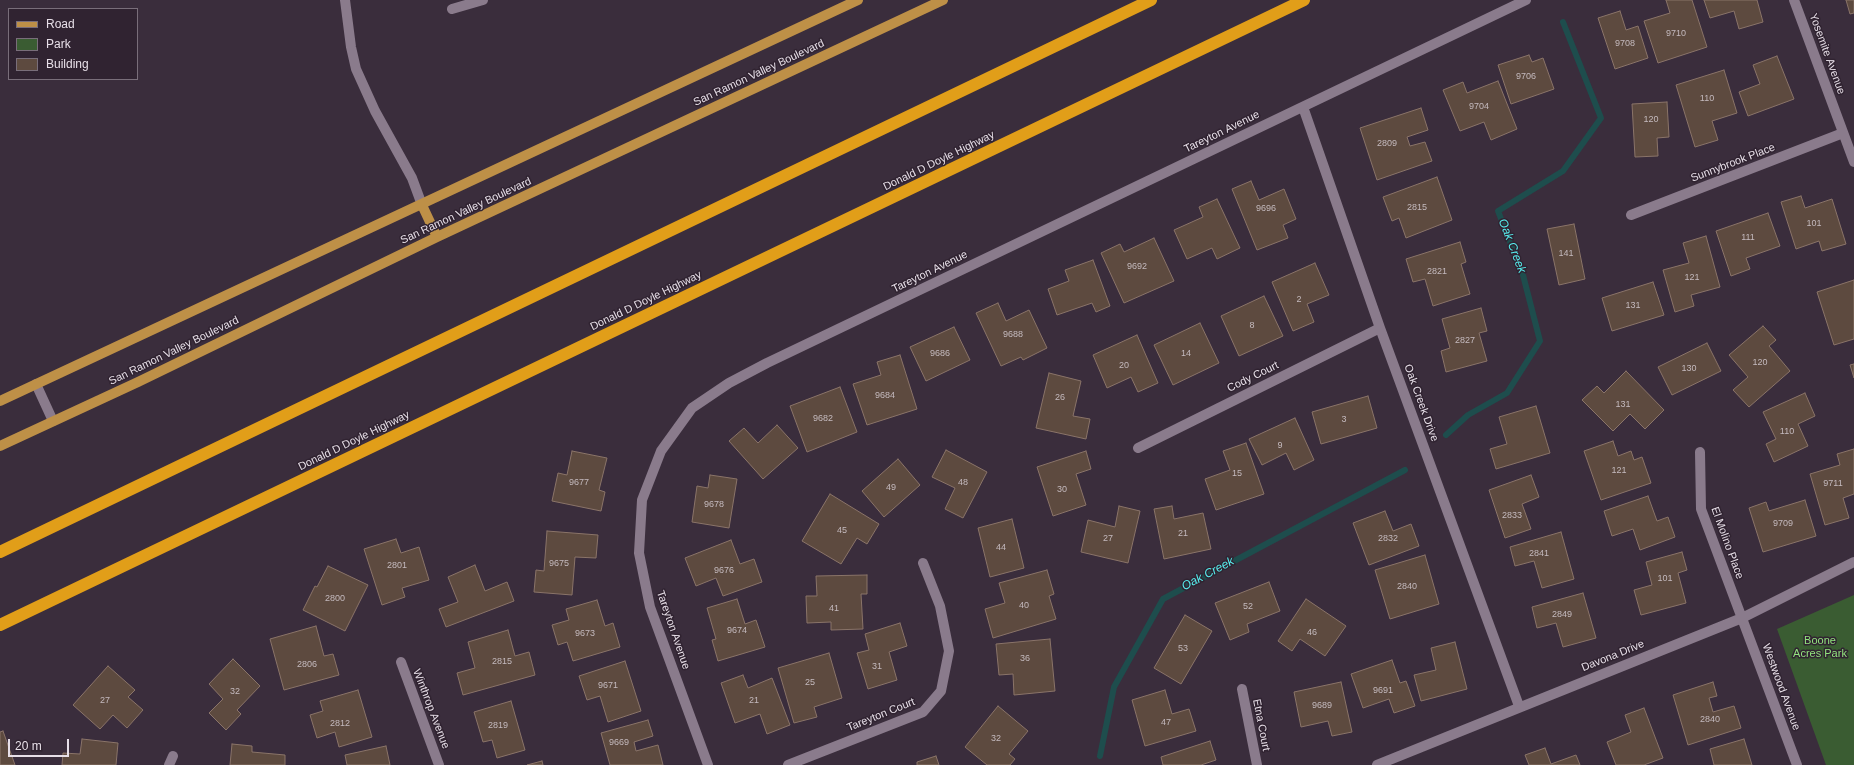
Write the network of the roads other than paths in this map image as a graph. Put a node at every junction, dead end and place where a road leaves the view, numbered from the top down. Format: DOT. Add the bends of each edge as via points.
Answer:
graph roads {
  1 [pos="345,0"];
  2 [pos="483,0"];
  3 [pos="858,0"];
  4 [pos="943,0"];
  5 [pos="1151,0"];
  6 [pos="1304,0"];
  7 [pos="1526,0"];
  8 [pos="1794,0"];
  9 [pos="452,9"];
  10 [pos="1303,107"];
  11 [pos="1843,133"];
  12 [pos="1854,162"];
  13 [pos="422,205"];
  14 [pos="1631,214"];
  15 [pos="437,237"];
  16 [pos="1380,328"];
  17 [pos="36,384"];
  18 [pos="0,401"];
  19 [pos="53,421"];
  20 [pos="0,446"];
  21 [pos="1138,448"];
  22 [pos="1700,452"];
  23 [pos="0,552"];
  24 [pos="923,562"];
  25 [pos="1854,562"];
  26 [pos="1742,618"];
  27 [pos="0,625"];
  28 [pos="401,662"];
  29 [pos="1242,689"];
  30 [pos="1519,706"];
  31 [pos="439,765"];
  32 [pos="708,765"];
  33 [pos="788,765"];
  34 [pos="1257,765"];
  35 [pos="1377,765"];
  36 [pos="1797,765"];
  1 -- 13 [label="street" via="356,69 374,111 412,178"];
  2 -- 9 [label="street"];
  3 -- 13 [label="main road"];
  4 -- 15 [label="main road, San Ramon Valley Boulevard"];
  5 -- 23 [label="highway"];
  6 -- 27 [label="highway, Donald D Doyle Highway"];
  7 -- 10 [label="street, Tareyton Avenue"];
  8 -- 11 [label="street, Yosemite Avenue"];
  10 -- 16 [label="street, Oak Creek Drive"];
  10 -- 32 [label="street, Tareyton Avenue" via="729,383 692,408 661,451 642,500 639,553 650,607"];
  11 -- 12 [label="street, Yosemite Avenue"];
  11 -- 14 [label="street, Sunnybrook Place"];
  13 -- 15 [label="main road"];
  13 -- 17 [label="main road"];
  15 -- 19 [label="main road, San Ramon Valley Boulevard"];
  16 -- 21 [label="street, Cody Court"];
  16 -- 30 [label="street, Oak Creek Drive"];
  17 -- 18 [label="main road"];
  17 -- 19 [label="street"];
  19 -- 20 [label="main road, San Ramon Valley Boulevard"];
  22 -- 26 [label="street, El Molino Place" via="1701,508"];
  24 -- 33 [label="street, Tareyton Court" via="940,606 949,651 941,690 923,712"];
  25 -- 26 [label="street, Davona Drive"];
  26 -- 30 [label="street, Davona Drive"];
  26 -- 36 [label="street, Westwood Avenue"];
  28 -- 31 [label="street, Winthrop Avenue"];
  29 -- 34 [label="street, Etna Court"];
  30 -- 35 [label="street, Davona Drive"];
}
